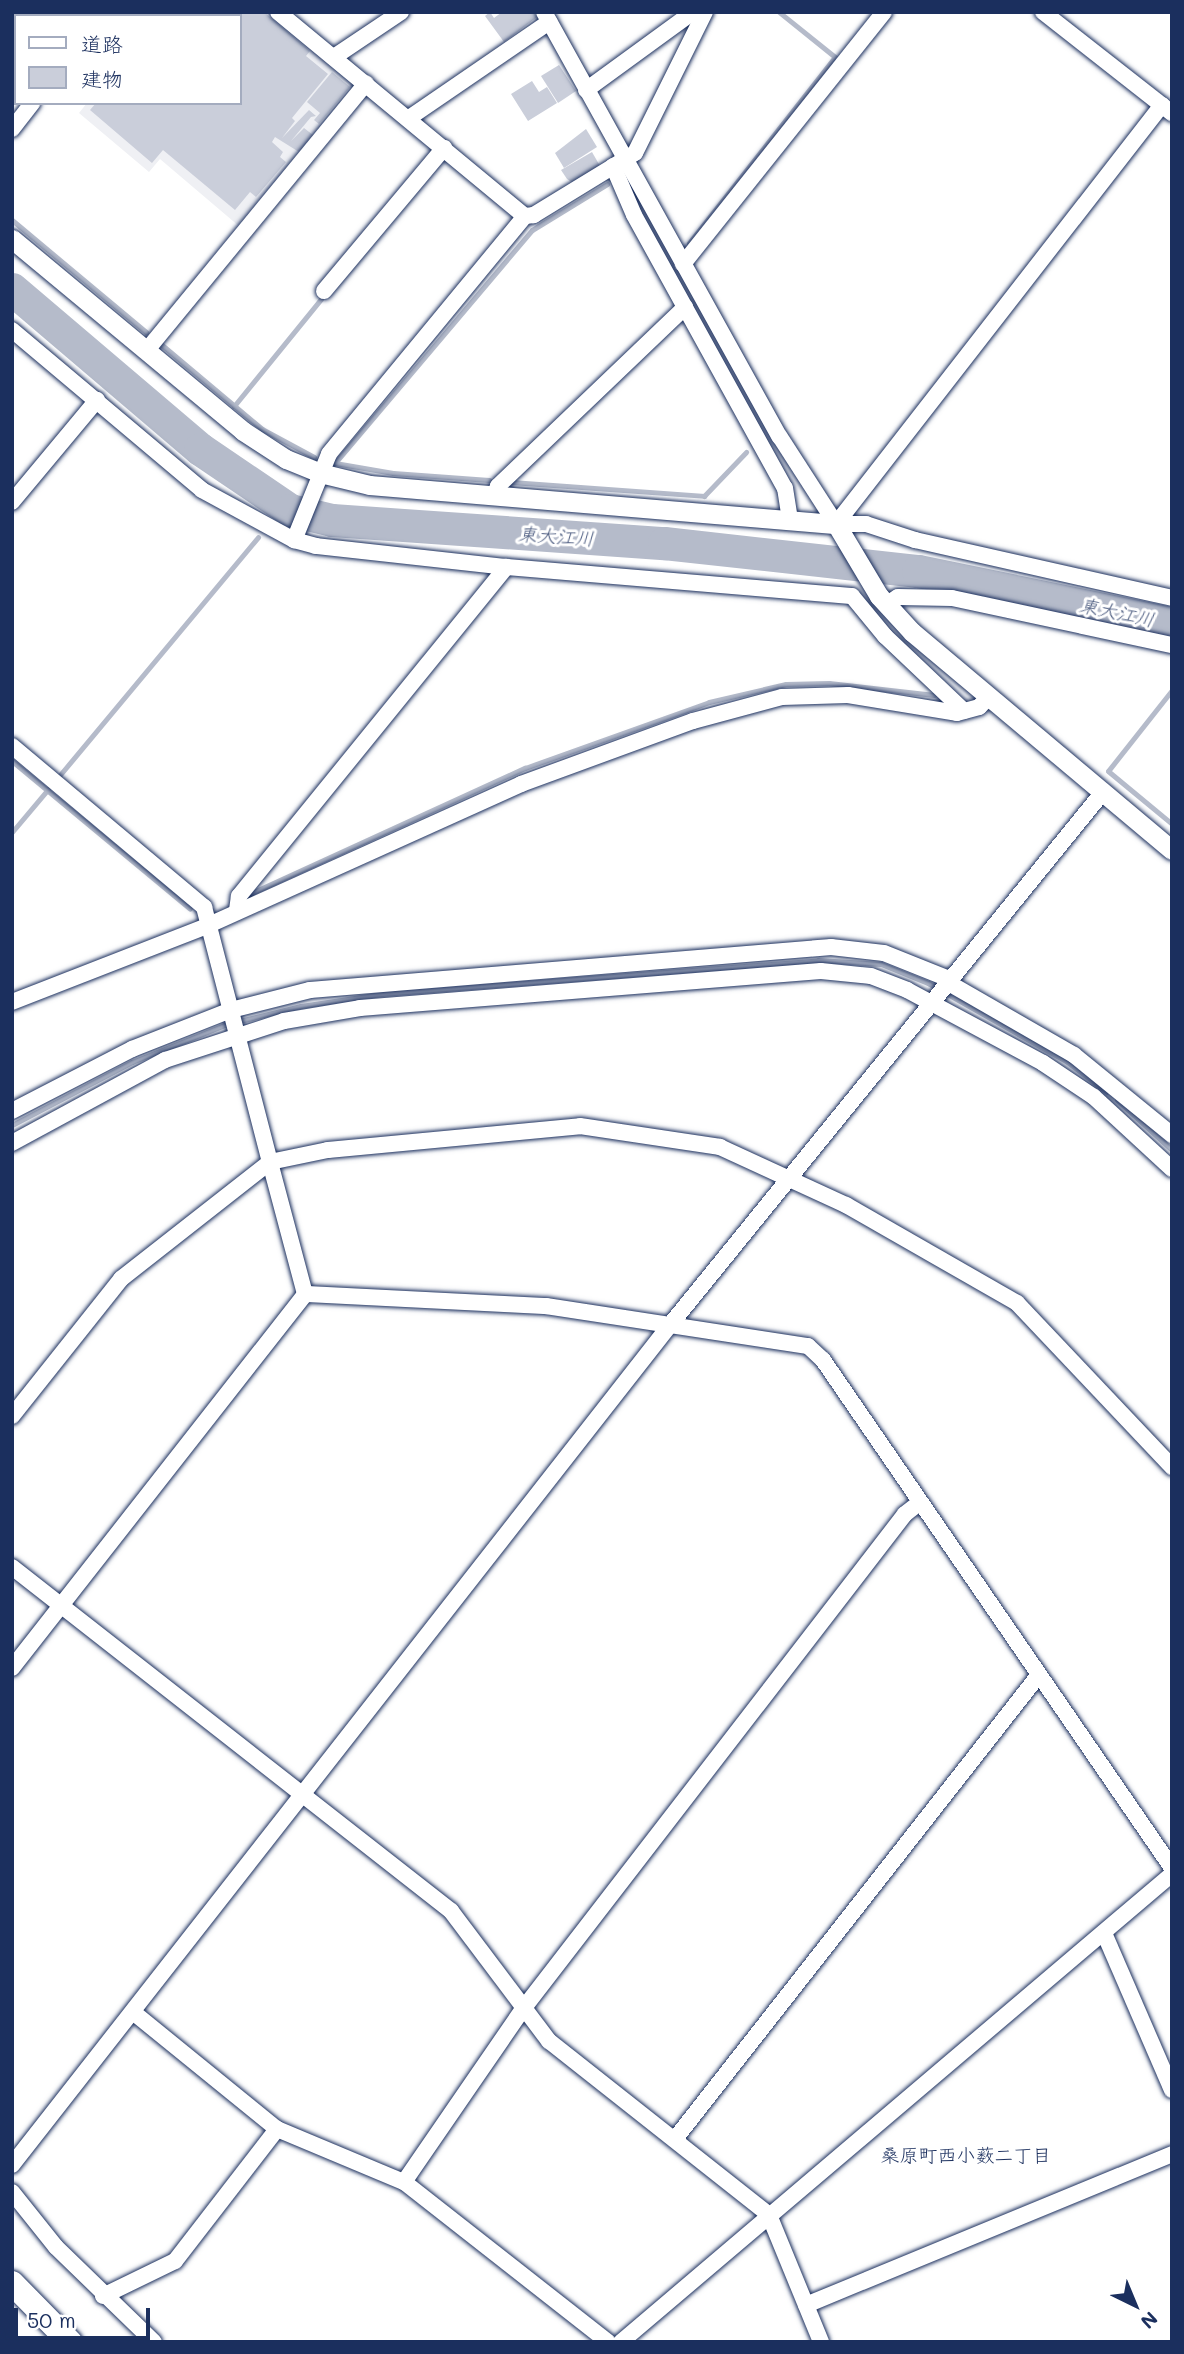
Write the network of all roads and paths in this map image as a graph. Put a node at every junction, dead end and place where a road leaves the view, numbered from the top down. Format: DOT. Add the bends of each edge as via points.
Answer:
graph roads {
  1 [pos="278,12"];
  2 [pos="401,12"];
  3 [pos="692,12"];
  4 [pos="705,12"];
  5 [pos="884,12"];
  6 [pos="1043,12"];
  7 [pos="546,17"];
  8 [pos="334,57"];
  9 [pos="366,83"];
  10 [pos="586,90"];
  11 [pos="31,105"];
  12 [pos="1167,109"];
  13 [pos="409,118"];
  14 [pos="12,130"];
  15 [pos="444,148"];
  16 [pos="619,163"];
  17 [pos="525,216"];
  18 [pos="12,239"];
  19 [pos="683,264"];
  20 [pos="324,291"];
  21 [pos="685,307"];
  22 [pos="12,330"];
  23 [pos="147,350"];
  24 [pos="97,400"];
  25 [pos="317,479"];
  26 [pos="495,495"];
  27 [pos="12,502"];
  28 [pos="790,518"];
  29 [pos="841,531"];
  30 [pos="296,536"];
  31 [pos="506,567"];
  32 [pos="1172,598"];
  33 [pos="883,600"];
  34 [pos="1172,645"];
  35 [pos="989,697"];
  36 [pos="964,711"];
  37 [pos="12,746"];
  38 [pos="1103,792"];
  39 [pos="1172,850"];
  40 [pos="237,910"];
  41 [pos="209,925"];
  42 [pos="947,982"];
  43 [pos="932,1000"];
  44 [pos="12,1002"];
  45 [pos="232,1012"];
  46 [pos="237,1033"];
  47 [pos="12,1111"];
  48 [pos="1172,1135"];
  49 [pos="12,1143"];
  50 [pos="270,1162"];
  51 [pos="1172,1169"];
  52 [pos="789,1176"];
  53 [pos="305,1294"];
  54 [pos="670,1325"];
  55 [pos="12,1416"];
  56 [pos="1172,1467"];
  57 [pos="919,1503"];
  58 [pos="12,1567"];
  59 [pos="62,1605"];
  60 [pos="12,1668"];
  61 [pos="1038,1676"];
  62 [pos="303,1794"];
  63 [pos="1172,1868"];
  64 [pos="1172,1874"];
  65 [pos="1104,1933"];
  66 [pos="523,2009"];
  67 [pos="133,2012"];
  68 [pos="1172,2090"];
  69 [pos="277,2129"];
  70 [pos="675,2139"];
  71 [pos="1172,2154"];
  72 [pos="12,2165"];
  73 [pos="404,2182"];
  74 [pos="12,2192"];
  75 [pos="769,2214"];
  76 [pos="12,2283"];
  77 [pos="103,2296"];
  78 [pos="806,2305"];
  79 [pos="70,2342"];
  80 [pos="153,2342"];
  81 [pos="608,2342"];
  82 [pos="621,2342"];
  83 [pos="821,2342"];
  1 -- 8 [label="street"];
  2 -- 8 [label="street"];
  3 -- 10 [label="street"];
  4 -- 16 [label="street" via="635,153"];
  5 -- 19 [label="street"];
  6 -- 12 [label="street"];
  7 -- 10 [label="street"];
  7 -- 13 [label="street"];
  8 -- 9 [label="street"];
  9 -- 13 [label="street"];
  9 -- 23 [label="street"];
  10 -- 16 [label="street"];
  11 -- 14 [label="street"];
  12 -- 29 [label="street"];
  13 -- 15 [label="street"];
  15 -- 17 [label="street"];
  15 -- 20 [label="street"];
  16 -- 17 [label="street" via="534,215"];
  16 -- 19 [label="street"];
  16 -- 21 [label="street"];
  17 -- 25 [label="street" via="329,454"];
  18 -- 23 [label="street"];
  19 -- 29 [label="street" via="780,438"];
  21 -- 26 [label="street" via="498,486"];
  21 -- 28 [label="street" via="785,488"];
  22 -- 24 [label="street"];
  23 -- 25 [label="street" via="243,431"];
  24 -- 27 [label="street"];
  24 -- 30 [label="street" via="202,490"];
  25 -- 26 [label="street"];
  25 -- 30 [label="street"];
  26 -- 28 [label="street"];
  28 -- 29 [label="street"];
  29 -- 32 [label="street" via="866,524 915,540"];
  29 -- 33 [label="street"];
  30 -- 31 [label="street" via="316,546"];
  31 -- 36 [label="street" via="852,596 885,636"];
  31 -- 40 [label="street" via="239,895"];
  33 -- 34 [label="street" via="952,598"];
  33 -- 35 [label="street"];
  35 -- 36 [label="street" via="979,707"];
  35 -- 38 [label="street"];
  36 -- 40 [label="street" via="848,695 782,697 693,721 521,784"];
  37 -- 41 [label="street" via="204,907"];
  38 -- 39 [label="street"];
  38 -- 42 [label="street"];
  40 -- 41 [label="street"];
  41 -- 44 [label="street"];
  41 -- 45 [label="street"];
  42 -- 43 [label="street"];
  42 -- 45 [label="street" via="884,953 831,947 385,981 310,990"];
  42 -- 48 [label="street" via="1074,1055"];
  43 -- 46 [label="street" via="871,976 821,971 360,1008"];
  43 -- 51 [label="street" via="1043,1062 1094,1097"];
  43 -- 52 [label="street"];
  45 -- 46 [label="street"];
  45 -- 47 [label="street" via="132,1049"];
  46 -- 49 [label="street" via="165,1060"];
  46 -- 50 [label="street"];
  50 -- 52 [label="street" via="328,1150 580,1126 720,1147"];
  50 -- 53 [label="street"];
  50 -- 55 [label="street" via="121,1279"];
  52 -- 54 [label="street"];
  52 -- 56 [label="street" via="1017,1303"];
  53 -- 54 [label="street" via="545,1306"];
  53 -- 59 [label="street"];
  54 -- 57 [label="street" via="808,1346 823,1360"];
  54 -- 62 [label="street"];
  57 -- 61 [label="street"];
  57 -- 66 [label="street" via="905,1514"];
  58 -- 59 [label="street"];
  59 -- 60 [label="street"];
  59 -- 62 [label="street"];
  61 -- 63 [label="street"];
  61 -- 70 [label="street"];
  62 -- 66 [label="street" via="451,1911"];
  62 -- 67 [label="street"];
  64 -- 65 [label="street"];
  65 -- 68 [label="street"];
  65 -- 75 [label="street"];
  66 -- 70 [label="street" via="549,2041"];
  66 -- 73 [label="street"];
  67 -- 69 [label="street"];
  67 -- 72 [label="street"];
  69 -- 73 [label="street"];
  69 -- 77 [label="street" via="175,2261"];
  70 -- 75 [label="street"];
  71 -- 78 [label="street"];
  73 -- 81 [label="street"];
  74 -- 77 [label="street"];
  75 -- 78 [label="street"];
  75 -- 82 [label="street"];
  76 -- 79 [label="main road"];
  77 -- 80 [label="street"];
  78 -- 83 [label="street"];
}
